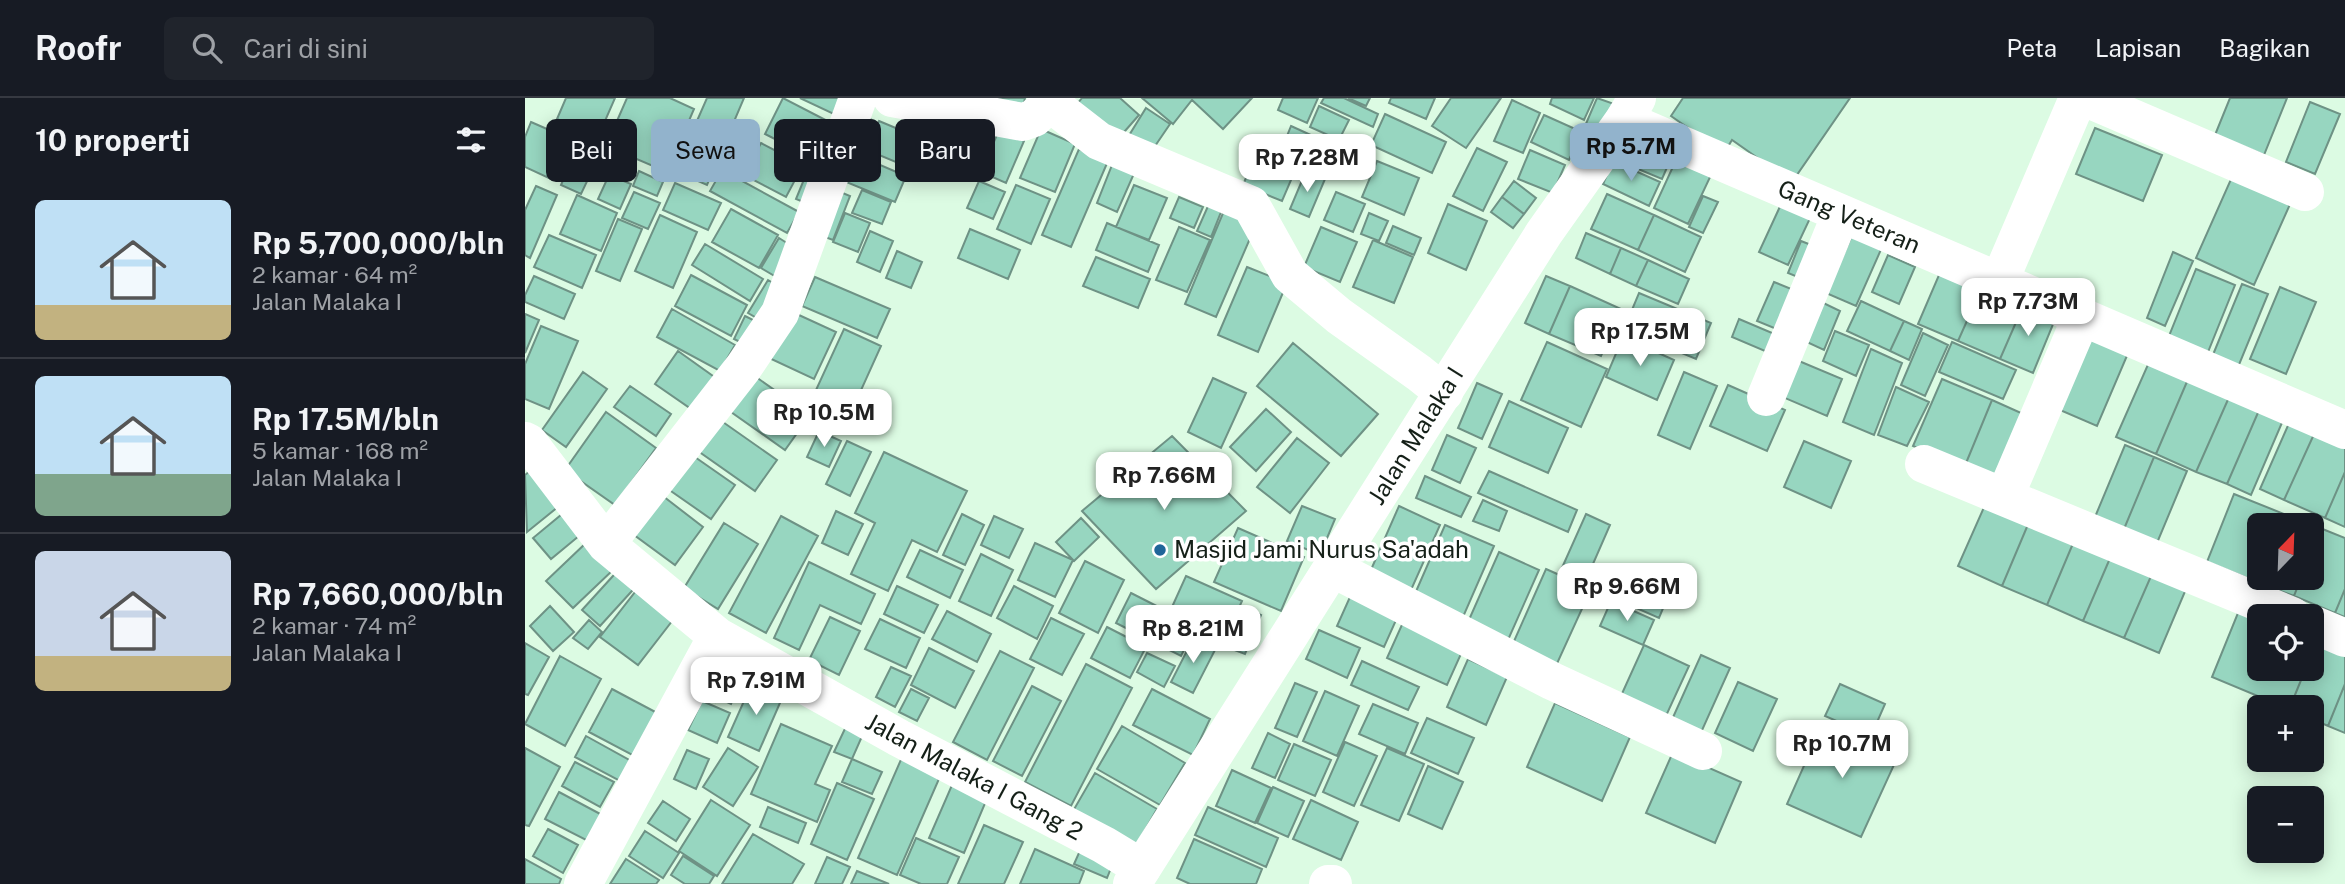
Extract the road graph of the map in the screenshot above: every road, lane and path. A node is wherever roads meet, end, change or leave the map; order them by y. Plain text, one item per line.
1 (857, 98) edge
2 (892, 98) edge
3 (2078, 98) edge
4 (2086, 98) edge
5 (1046, 106) edge
6 (1630, 109) edge
7 (2305, 191) dead end
8 (1829, 209) junction
9 (2000, 280) junction
10 (2082, 316) junction
11 (1444, 393) junction
12 (1766, 397) dead end
13 (2345, 430) edge
14 (525, 441) edge
15 (1924, 464) dead end
16 (2005, 496) junction
17 (606, 544) junction
18 (1332, 568) junction
19 (2264, 604) edge
20 (2324, 629) edge
21 (717, 636) junction
22 (2345, 638) edge
23 (1703, 751) dead end
24 (1137, 876) edge
25 (583, 884) edge

1 - 17 street
2 - 5 street
3 - 9 street
4 - 7 street
5 - 11 street
6 - 8 street, Gang Veteran
6 - 11 street, Jalan Malaka I
8 - 9 street, Gang Veteran
8 - 12 street
9 - 10 street, Gang Veteran
10 - 13 street, Gang Veteran
10 - 16 street
11 - 18 street, Jalan Malaka I
14 - 17 street, Jalan Malaka I Gang 2
15 - 16 street
16 - 19 street
17 - 21 street, Jalan Malaka I Gang 2
18 - 23 street
18 - 24 street, Jalan Malaka I
20 - 22 street
21 - 24 street, Jalan Malaka I Gang 2
21 - 25 street

